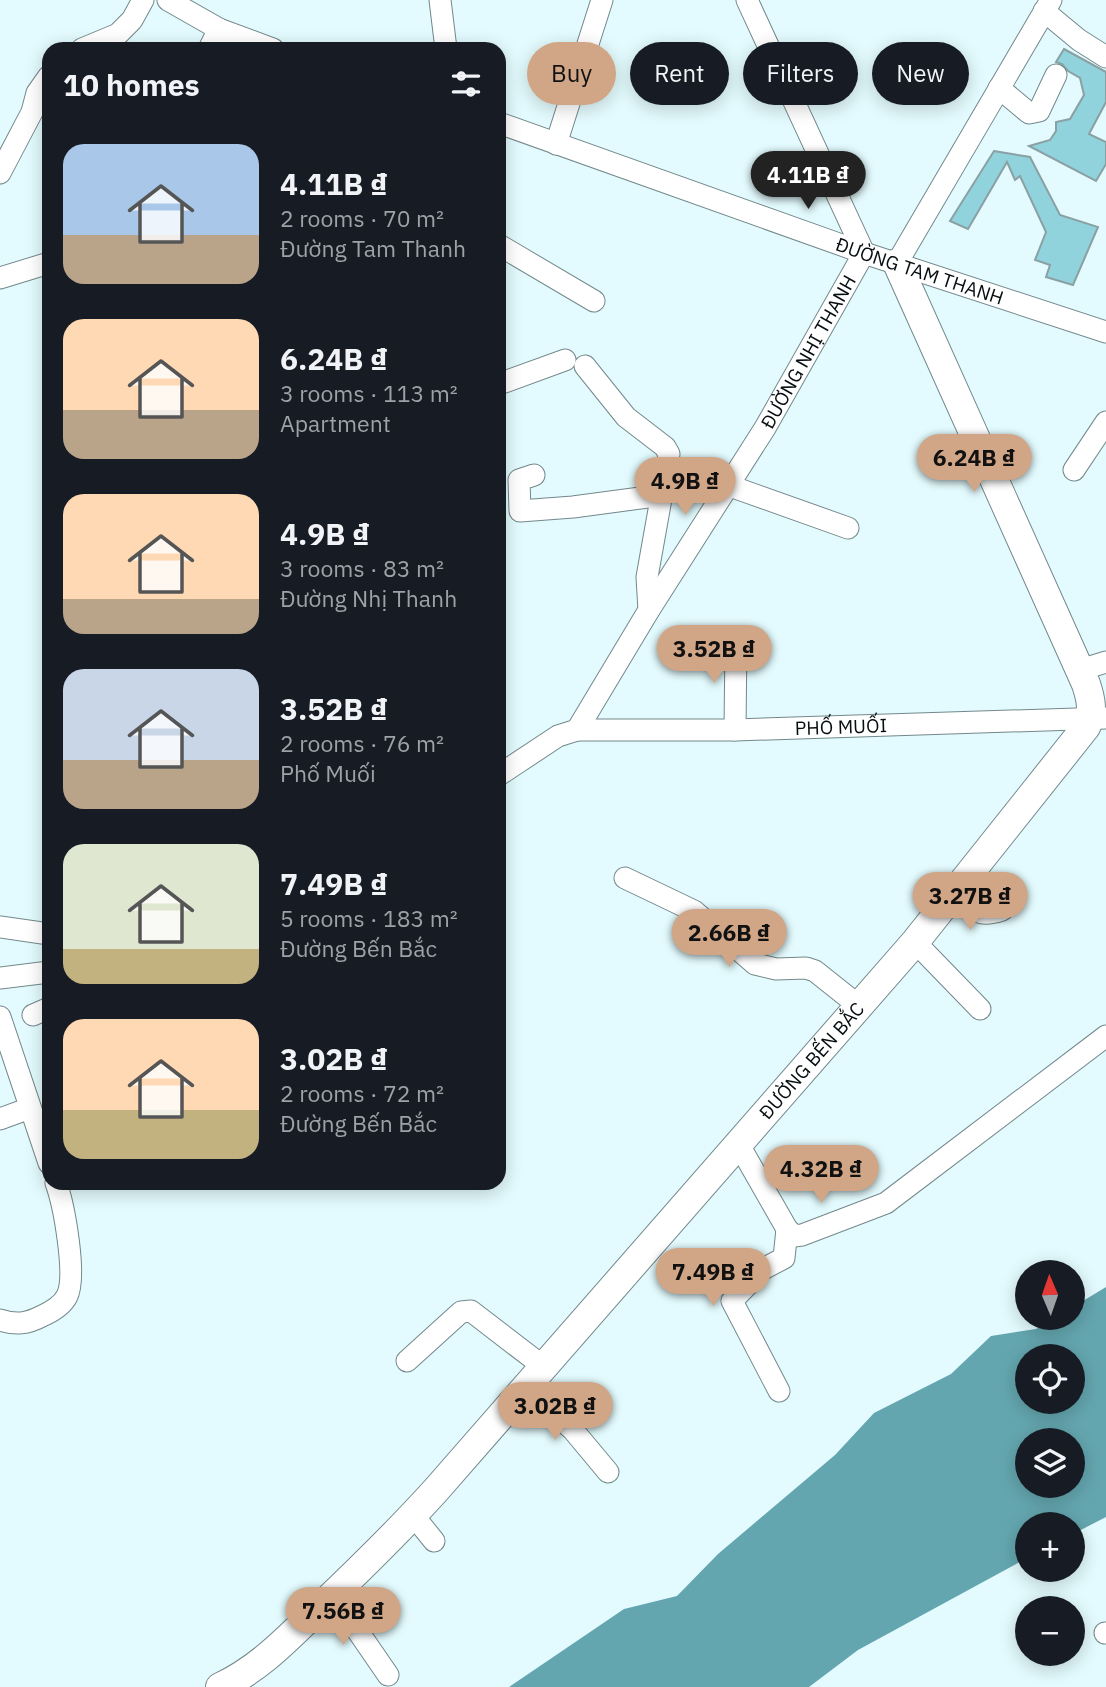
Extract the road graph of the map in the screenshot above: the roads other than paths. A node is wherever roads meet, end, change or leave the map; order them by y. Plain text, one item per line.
1 (143, 0) edge
2 (168, 0) edge
3 (440, 0) edge
4 (602, 0) edge
5 (747, 0) edge
6 (1047, 5) edge
7 (219, 29) junction
8 (99, 42) edge
9 (212, 42) edge
10 (254, 42) edge
11 (445, 42) edge
12 (1106, 57) edge
13 (1056, 75) dead end
14 (42, 86) edge
15 (999, 88) junction
16 (506, 126) edge
17 (556, 144) junction
18 (0, 173) edge
19 (506, 248) edge
20 (864, 253) junction
21 (897, 263) junction
22 (42, 265) edge
23 (0, 278) edge
24 (594, 301) dead end
25 (1106, 332) edge
26 (506, 382) edge
27 (1106, 422) edge
28 (1074, 470) dead end
29 (534, 475) dead end
30 (730, 486) junction
31 (663, 495) junction
32 (848, 528) dead end
33 (649, 610) junction
34 (736, 641) dead end
35 (1093, 666) edge
36 (1099, 717) edge
37 (578, 730) junction
38 (735, 730) junction
39 (506, 770) edge
40 (625, 878) dead end
41 (957, 890) junction
42 (1002, 910) dead end
43 (0, 928) edge
44 (42, 933) edge
45 (915, 942) junction
46 (42, 973) edge
47 (0, 978) edge
48 (859, 1006) junction
49 (980, 1009) dead end
50 (0, 1017) edge
51 (1106, 1036) edge
52 (30, 1108) junction
53 (0, 1119) edge
54 (42, 1130) edge
55 (738, 1144) junction
56 (57, 1190) edge
57 (787, 1229) junction
58 (0, 1320) edge
59 (407, 1361) dead end
60 (535, 1377) junction
61 (779, 1391) dead end
62 (608, 1472) dead end
63 (413, 1515) junction
64 (434, 1541) dead end
65 (333, 1595) junction
66 (388, 1675) dead end
67 (220, 1687) edge

1 - 8 street
2 - 7 street
3 - 11 street
4 - 17 street
5 - 20 street
6 - 12 street
6 - 15 street
7 - 9 street
7 - 10 street
13 - 15 street
14 - 18 street
15 - 21 street
16 - 17 street, ĐƯỜNG TAM THANH
17 - 20 street, ĐƯỜNG TAM THANH
19 - 24 street
20 - 21 street, ĐƯỜNG TAM THANH
20 - 30 street, ĐƯỜNG NHỊ THANH
21 - 25 street, ĐƯỜNG TAM THANH
21 - 35 main road
22 - 23 street
26 - 31 street
27 - 28 street
29 - 31 street
30 - 32 street
30 - 33 street, ĐƯỜNG NHỊ THANH
31 - 33 street
33 - 37 street, ĐƯỜNG NHỊ THANH
34 - 38 street
35 - 36 main road
36 - 38 street, PHỐ MUỐI
36 - 41 main road, ĐƯỜNG BẾN BẮC
37 - 38 street, PHỐ MUỐI
37 - 39 street
40 - 48 street
41 - 42 street
41 - 45 main road, ĐƯỜNG BẾN BẮC
43 - 44 street
45 - 48 main road, ĐƯỜNG BẾN BẮC
45 - 49 street
46 - 47 street
48 - 55 main road, ĐƯỜNG BẾN BẮC
50 - 52 street
51 - 57 street
52 - 53 street
52 - 54 street
55 - 57 street
55 - 60 main road, ĐƯỜNG BẾN BẮC
56 - 58 street
57 - 61 street
59 - 60 street
60 - 62 street
60 - 63 main road, ĐƯỜNG BẾN BẮC
63 - 64 street
63 - 65 main road, ĐƯỜNG BẾN BẮC
65 - 66 street
65 - 67 main road, ĐƯỜNG BẾN BẮC

